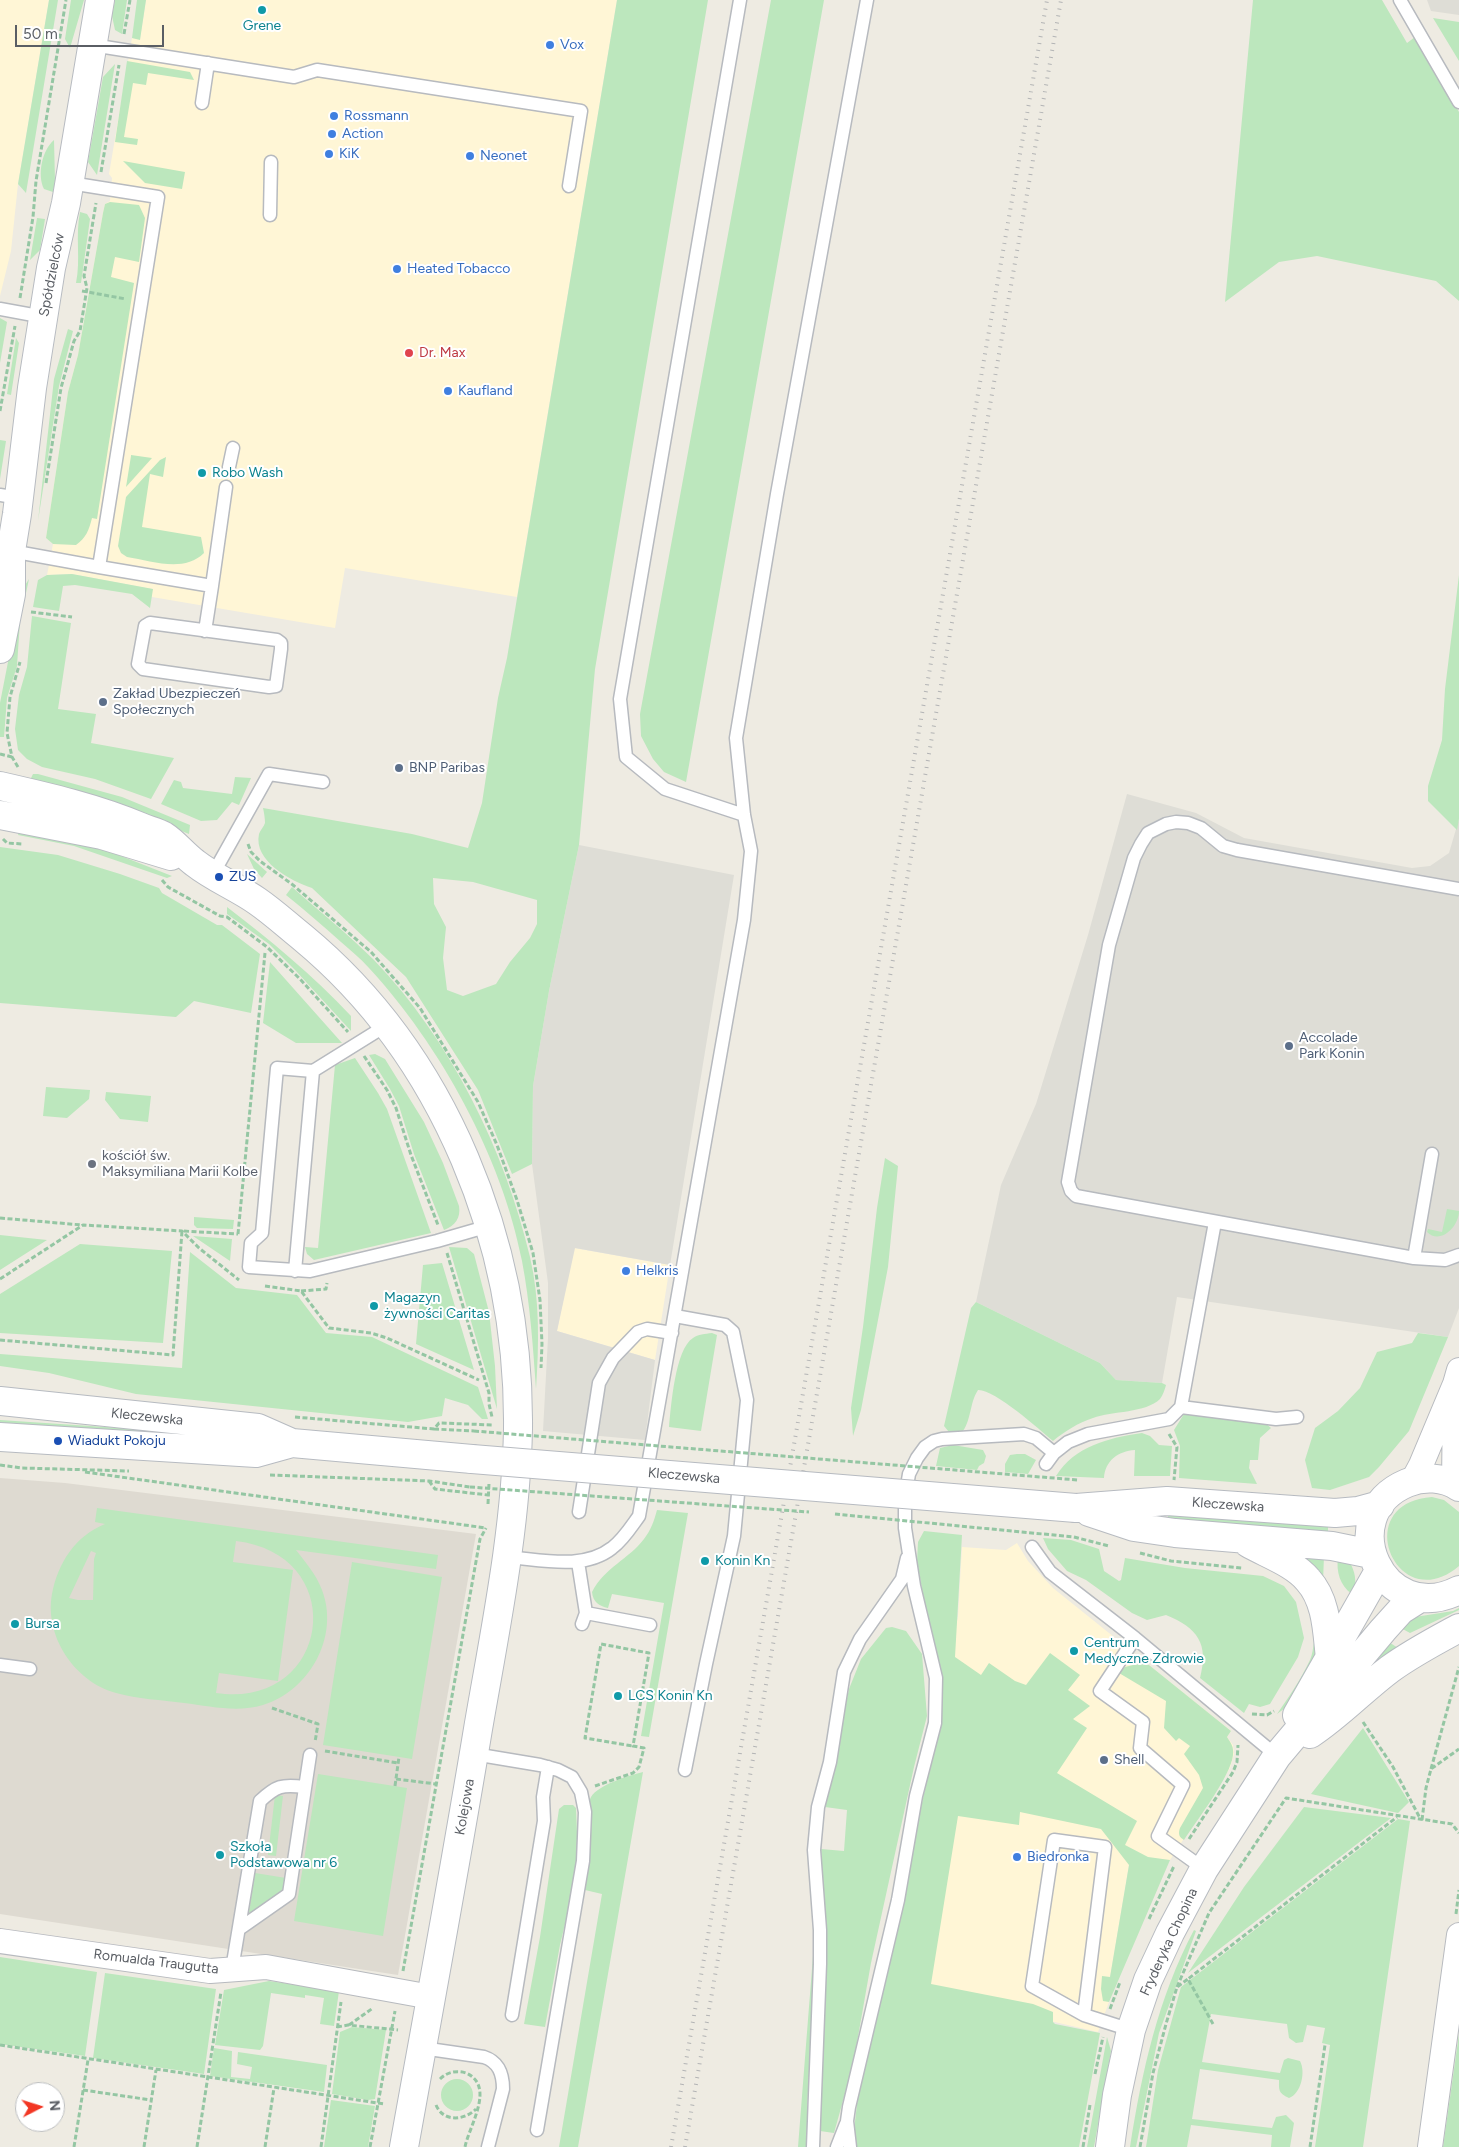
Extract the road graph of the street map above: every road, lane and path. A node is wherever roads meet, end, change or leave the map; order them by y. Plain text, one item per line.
1 (66, 0) edge
2 (100, 0) edge
3 (130, 0) edge
4 (740, 0) edge
5 (867, 0) edge
6 (1400, 0) edge
7 (92, 45) junction
8 (122, 50) junction
9 (208, 63) junction
10 (1459, 102) edge
11 (202, 103) dead end
12 (271, 162) dead end
13 (70, 183) junction
14 (569, 186) dead end
15 (99, 188) junction
16 (270, 215) dead end
17 (82, 291) dead end
18 (86, 292) junction
19 (141, 301) junction
20 (0, 309) edge
21 (17, 313) junction
22 (44, 317) junction
23 (0, 411) edge
24 (233, 448) dead end
25 (229, 467) dead end
26 (226, 487) dead end
27 (45, 491) dead end
28 (10, 497) edge
29 (5, 564) edge
30 (99, 567) junction
31 (212, 586) junction
32 (30, 612) dead end
33 (72, 617) dead end
34 (205, 631) junction
35 (10, 653) edge
36 (0, 754) edge
37 (12, 757) junction
38 (323, 782) dead end
39 (7, 787) edge
40 (744, 815) junction
41 (4, 816) edge
42 (17, 845) dead end
43 (205, 870) junction
44 (1459, 889) edge
45 (265, 953) dead end
46 (387, 1025) junction
47 (313, 1071) junction
48 (1432, 1154) dead end
49 (0, 1218) edge
50 (1215, 1222) junction
51 (83, 1225) junction
52 (489, 1226) junction
53 (182, 1231) junction
54 (238, 1234) junction
55 (238, 1243) dead end
56 (1459, 1255) edge
57 (1414, 1258) junction
58 (235, 1269) dead end
59 (295, 1271) junction
60 (234, 1278) junction
61 (0, 1279) edge
62 (242, 1281) dead end
63 (257, 1285) dead end
64 (675, 1316) junction
65 (672, 1333) junction
66 (0, 1340) edge
67 (1457, 1377) edge
68 (479, 1380) dead end
69 (0, 1401) edge
70 (1181, 1407) junction
71 (1297, 1416) dead end
72 (439, 1423) dead end
73 (494, 1425) dead end
74 (434, 1429) dead end
75 (0, 1437) edge
76 (292, 1443) junction
77 (1176, 1446) dead end
78 (1054, 1453) junction
79 (1046, 1464) dead end
80 (69, 1469) dead end
81 (1078, 1480) dead end
82 (1413, 1480) junction
83 (429, 1481) dead end
84 (1174, 1483) dead end
85 (1456, 1485) edge
86 (470, 1487) dead end
87 (488, 1494) dead end
88 (1380, 1505) junction
89 (1076, 1508) junction
90 (579, 1512) dead end
91 (818, 1513) dead end
92 (828, 1514) dead end
93 (907, 1538) junction
94 (1239, 1539) junction
95 (1111, 1546) dead end
96 (1032, 1547) dead end
97 (1130, 1551) dead end
98 (506, 1557) junction
99 (578, 1562) junction
100 (1375, 1563) junction
101 (1248, 1568) dead end
102 (1459, 1590) edge
103 (1420, 1598) junction
104 (650, 1625) dead end
105 (1459, 1628) edge
106 (1135, 1638) junction
107 (1330, 1658) junction
108 (0, 1665) edge
109 (1459, 1667) edge
110 (30, 1669) dead end
111 (272, 1708) dead end
112 (1362, 1722) dead end
113 (633, 1746) junction
114 (1459, 1749) edge
115 (315, 1752) junction
116 (474, 1754) junction
117 (1277, 1756) junction
118 (399, 1757) dead end
119 (398, 1763) junction
120 (548, 1767) junction
121 (1431, 1769) junction
122 (686, 1770) dead end
123 (396, 1779) junction
124 (436, 1784) junction
125 (395, 1786) dead end
126 (304, 1787) junction
127 (581, 1792) junction
128 (1397, 1816) junction
129 (1422, 1820) junction
130 (1459, 1833) edge
131 (1204, 1869) junction
132 (239, 1929) junction
133 (1459, 1935) edge
134 (0, 1941) edge
135 (227, 1979) junction
136 (1188, 1979) junction
137 (1178, 1987) junction
138 (399, 1992) junction
139 (431, 1997) junction
140 (342, 1998) dead end
141 (376, 2006) dead end
142 (512, 2015) dead end
143 (1084, 2015) junction
144 (1212, 2024) dead end
145 (348, 2025) junction
146 (337, 2027) junction
147 (392, 2029) junction
148 (398, 2030) dead end
149 (1131, 2030) junction
150 (0, 2045) edge
151 (1325, 2045) dead end
152 (422, 2048) junction
153 (88, 2060) junction
154 (156, 2070) junction
155 (208, 2078) junction
156 (437, 2082) dead end
157 (274, 2088) junction
158 (83, 2090) junction
159 (327, 2096) junction
160 (151, 2100) junction
161 (434, 2100) dead end
162 (480, 2100) junction
163 (378, 2104) junction
164 (384, 2104) dead end
165 (847, 2121) junction
166 (537, 2130) dead end
167 (490, 2145) edge
168 (74, 2147) edge
169 (144, 2147) edge
170 (197, 2147) edge
171 (265, 2147) edge
172 (320, 2147) edge
173 (370, 2147) edge
174 (404, 2147) edge
175 (465, 2147) edge
176 (813, 2147) edge
177 (837, 2147) edge
178 (850, 2147) edge
179 (1110, 2147) edge
180 (1140, 2147) edge
181 (1310, 2147) edge
182 (1430, 2147) edge

1 - 21 path
2 - 7 street, Spółdzielców
3 - 8 path
4 - 40 lane
5 - 40 lane
6 - 10 lane
7 - 8 lane
7 - 13 street, Spółdzielców
8 - 9 lane
8 - 15 path
9 - 11 lane
9 - 14 lane
12 - 16 lane
13 - 15 lane
13 - 22 street, Spółdzielców
15 - 18 path
15 - 19 lane
17 - 18 path
18 - 19 path
18 - 27 path
19 - 30 lane
20 - 21 lane
21 - 22 lane
21 - 23 path
22 - 28 street, Spółdzielców
24 - 25 lane
26 - 31 lane
28 - 29 street, Spółdzielców
29 - 30 lane
29 - 35 street, Spółdzielców
30 - 31 lane
31 - 34 lane
32 - 33 path
34 - 34 lane
35 - 37 path
36 - 37 path
37 - 39 path
38 - 43 lane
39 - 43 street
40 - 64 lane
41 - 42 path
41 - 43 street
43 - 46 street, Kolejowa
44 - 50 lane
45 - 54 path
46 - 47 lane
46 - 52 street, Kolejowa
47 - 59 lane
47 - 59 lane
48 - 57 lane
49 - 51 path
50 - 57 lane
50 - 70 lane
51 - 53 path
51 - 61 path
52 - 59 lane
52 - 98 street, Kolejowa
53 - 54 path
53 - 60 path
53 - 66 path
54 - 55 path
56 - 57 lane
58 - 60 path
60 - 62 path
63 - 68 path
64 - 65 lane
64 - 122 lane
65 - 90 lane
65 - 99 lane
67 - 82 street
67 - 85 street
69 - 76 street, Kleczewska
70 - 71 lane
70 - 78 lane
72 - 73 path
74 - 81 path, bridge
75 - 76 street, Kleczewska
76 - 89 street, Kleczewska, bridge
77 - 84 path
78 - 79 lane
78 - 93 lane
80 - 124 path
82 - 85 street
82 - 88 street
83 - 87 path
86 - 91 path, bridge
88 - 89 street, Kleczewska
88 - 100 street
89 - 94 street, Kleczewska
92 - 95 path, bridge
93 - 165 lane
93 - 176 lane
94 - 100 street, Kleczewska
94 - 107 street
96 - 106 lane
97 - 101 path
98 - 99 lane
98 - 116 street, Kolejowa
99 - 104 lane
100 - 103 street
100 - 107 street, Fryderyka Chopina
102 - 103 street
103 - 117 street, Fryderyka Chopina
105 - 117 street
106 - 117 lane
106 - 131 lane
107 - 117 street, Fryderyka Chopina
108 - 110 lane
109 - 121 path
111 - 115 path
112 - 129 path
113 - 113 path
113 - 127 path
114 - 121 path
115 - 119 path
115 - 126 lane
116 - 120 lane
116 - 139 street, Kolejowa
117 - 131 street, Fryderyka Chopina
118 - 119 path
119 - 123 path
120 - 127 lane
120 - 142 lane
121 - 129 path
123 - 124 path
123 - 125 path
124 - 138 path
126 - 132 lane
126 - 132 lane
127 - 166 lane
128 - 129 path
128 - 136 path
128 - 137 path
129 - 130 path
131 - 149 street, Fryderyka Chopina
132 - 135 lane
133 - 182 street
134 - 135 street, Romualda Traugutta
135 - 138 street, Romualda Traugutta
135 - 155 path
136 - 137 path
136 - 144 path
137 - 180 path
138 - 139 street, Romualda Traugutta
138 - 147 path
139 - 152 street, Kolejowa
140 - 146 path
141 - 145 path
143 - 143 lane
143 - 149 lane
145 - 146 path
145 - 147 path
146 - 159 path
147 - 148 path
147 - 163 path
149 - 179 street, Fryderyka Chopina
150 - 153 path
151 - 181 path
152 - 167 lane
152 - 174 street, Kolejowa
153 - 154 path
153 - 158 path
154 - 155 path
154 - 160 path
155 - 157 path
155 - 170 path
156 - 162 path
157 - 159 path
157 - 171 path
158 - 160 path
158 - 168 path
159 - 163 path
159 - 172 path
160 - 169 path
161 - 162 path
162 - 175 path
163 - 164 path
163 - 173 path
165 - 177 lane
165 - 178 lane

